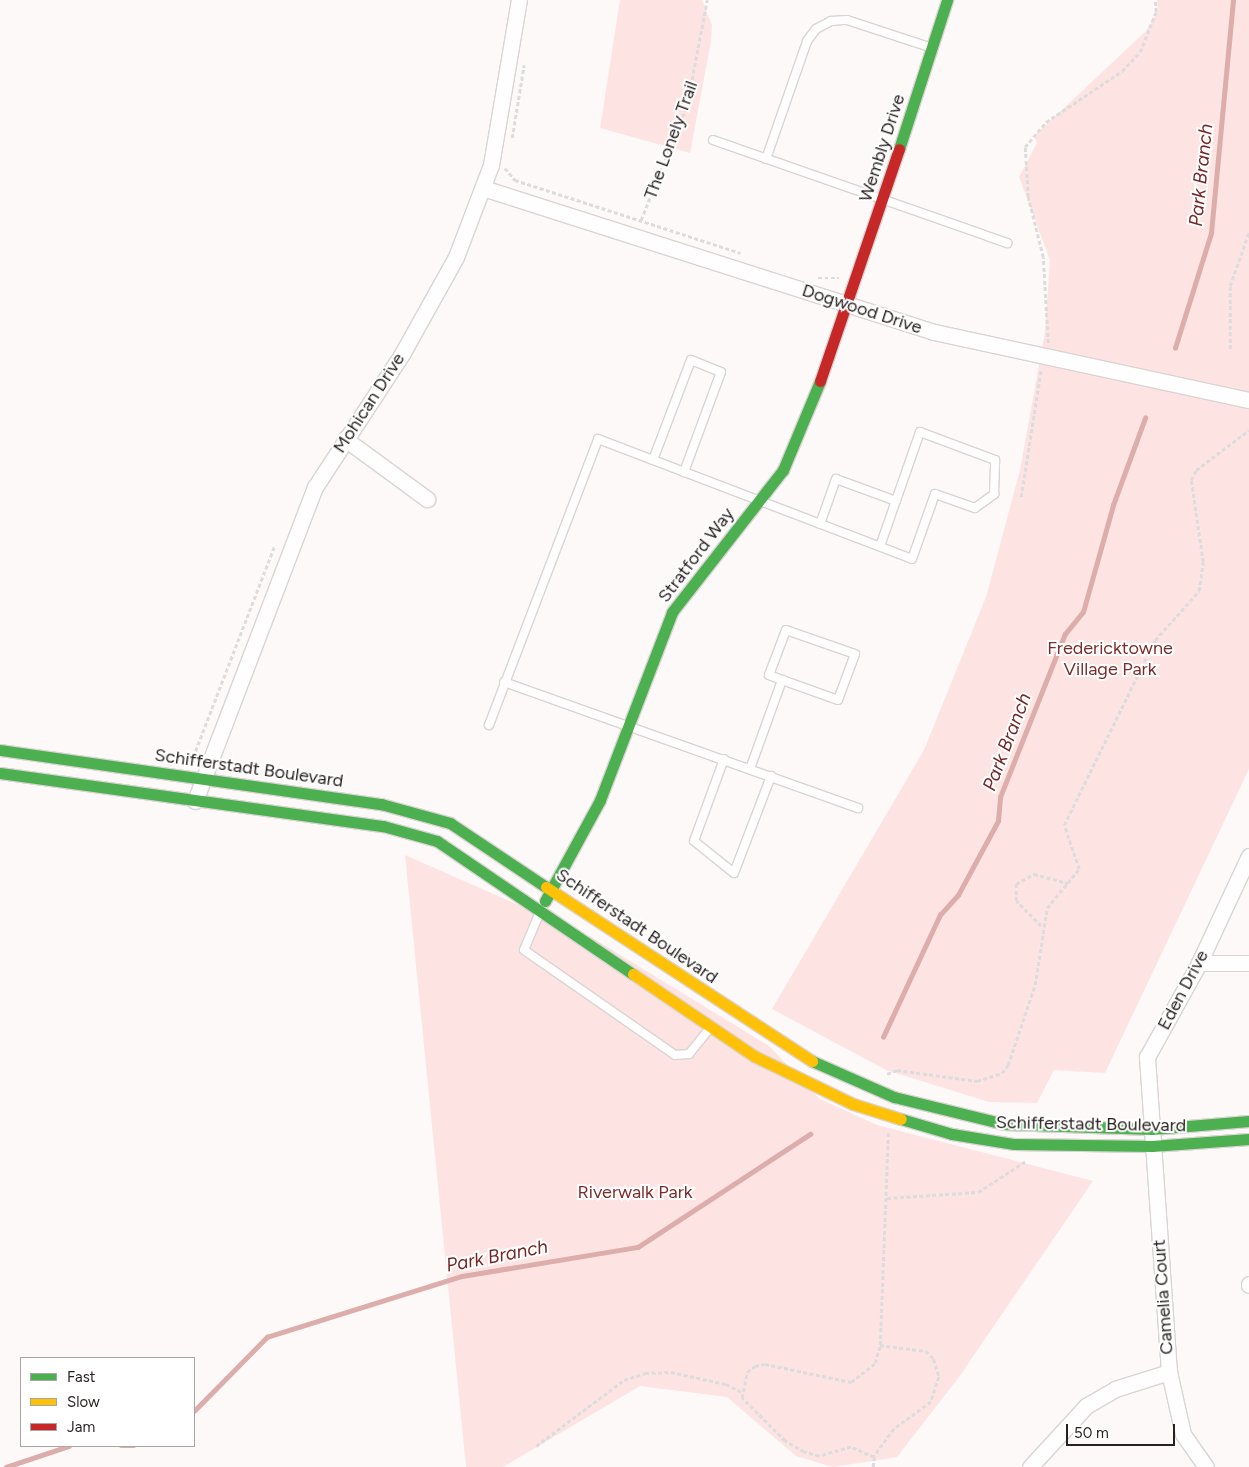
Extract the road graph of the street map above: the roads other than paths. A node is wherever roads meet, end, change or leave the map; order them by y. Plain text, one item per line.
1 (519, 0) edge
2 (947, 0) edge
3 (932, 48) junction
4 (713, 140) dead end
5 (766, 160) junction
6 (483, 188) junction
7 (883, 201) junction
8 (1007, 243) dead end
9 (849, 306) junction
10 (1249, 400) edge
11 (345, 439) junction
12 (653, 460) junction
13 (684, 472) junction
14 (428, 499) dead end
15 (759, 501) junction
16 (896, 502) junction
17 (820, 524) junction
18 (880, 546) junction
19 (782, 680) junction
20 (504, 682) junction
21 (489, 725) dead end
22 (631, 725) junction
23 (0, 750) edge
24 (724, 759) junction
25 (750, 768) junction
26 (0, 773) edge
27 (771, 776) junction
28 (202, 778) junction
29 (195, 801) junction
30 (858, 808) dead end
31 (1249, 856) edge
32 (551, 889) junction
33 (540, 912) junction
34 (1199, 963) junction
35 (1249, 963) edge
36 (711, 1026) junction
37 (1249, 1121) edge
38 (1152, 1129) junction
39 (1249, 1139) edge
40 (1152, 1146) junction
41 (1169, 1372) junction
42 (1202, 1464) edge
43 (1030, 1467) edge

1 - 6 street, Mohican Drive
2 - 3 main road, Wembly Drive
3 - 5 lane
3 - 7 main road, Wembly Drive
4 - 5 lane
5 - 7 lane
6 - 9 street, Dogwood Drive
6 - 11 street, Mohican Drive
7 - 8 lane
7 - 9 main road, Wembly Drive
9 - 10 street, Dogwood Drive
9 - 15 main road, Stratford Way
11 - 14 street
11 - 28 street, Mohican Drive
12 - 13 lane
12 - 13 lane
12 - 20 lane
13 - 15 lane
15 - 17 lane
15 - 22 main road, Stratford Way
16 - 17 lane
16 - 18 lane
16 - 18 lane
17 - 18 lane
19 - 19 lane
19 - 25 lane
20 - 21 lane
20 - 22 lane
22 - 24 lane
22 - 32 main road, Stratford Way
23 - 28 main road, Schifferstadt Boulevard
24 - 25 lane
24 - 27 lane
25 - 27 lane
26 - 29 main road, Schifferstadt Boulevard
27 - 30 lane
28 - 29 street, Mohican Drive
28 - 32 main road, Schifferstadt Boulevard
29 - 33 main road, Schifferstadt Boulevard
31 - 34 street, Eden Drive
32 - 33 main road, Stratford Way
32 - 38 main road, Schifferstadt Boulevard
33 - 36 main road, Schifferstadt Boulevard
33 - 36 lane
34 - 35 street
34 - 38 street, Eden Drive
36 - 40 main road, Schifferstadt Boulevard
37 - 38 main road, Schifferstadt Boulevard
38 - 40 street, Camelia Court
39 - 40 main road, Schifferstadt Boulevard
40 - 41 street, Camelia Court
41 - 42 street, Camelia Court
41 - 43 street

